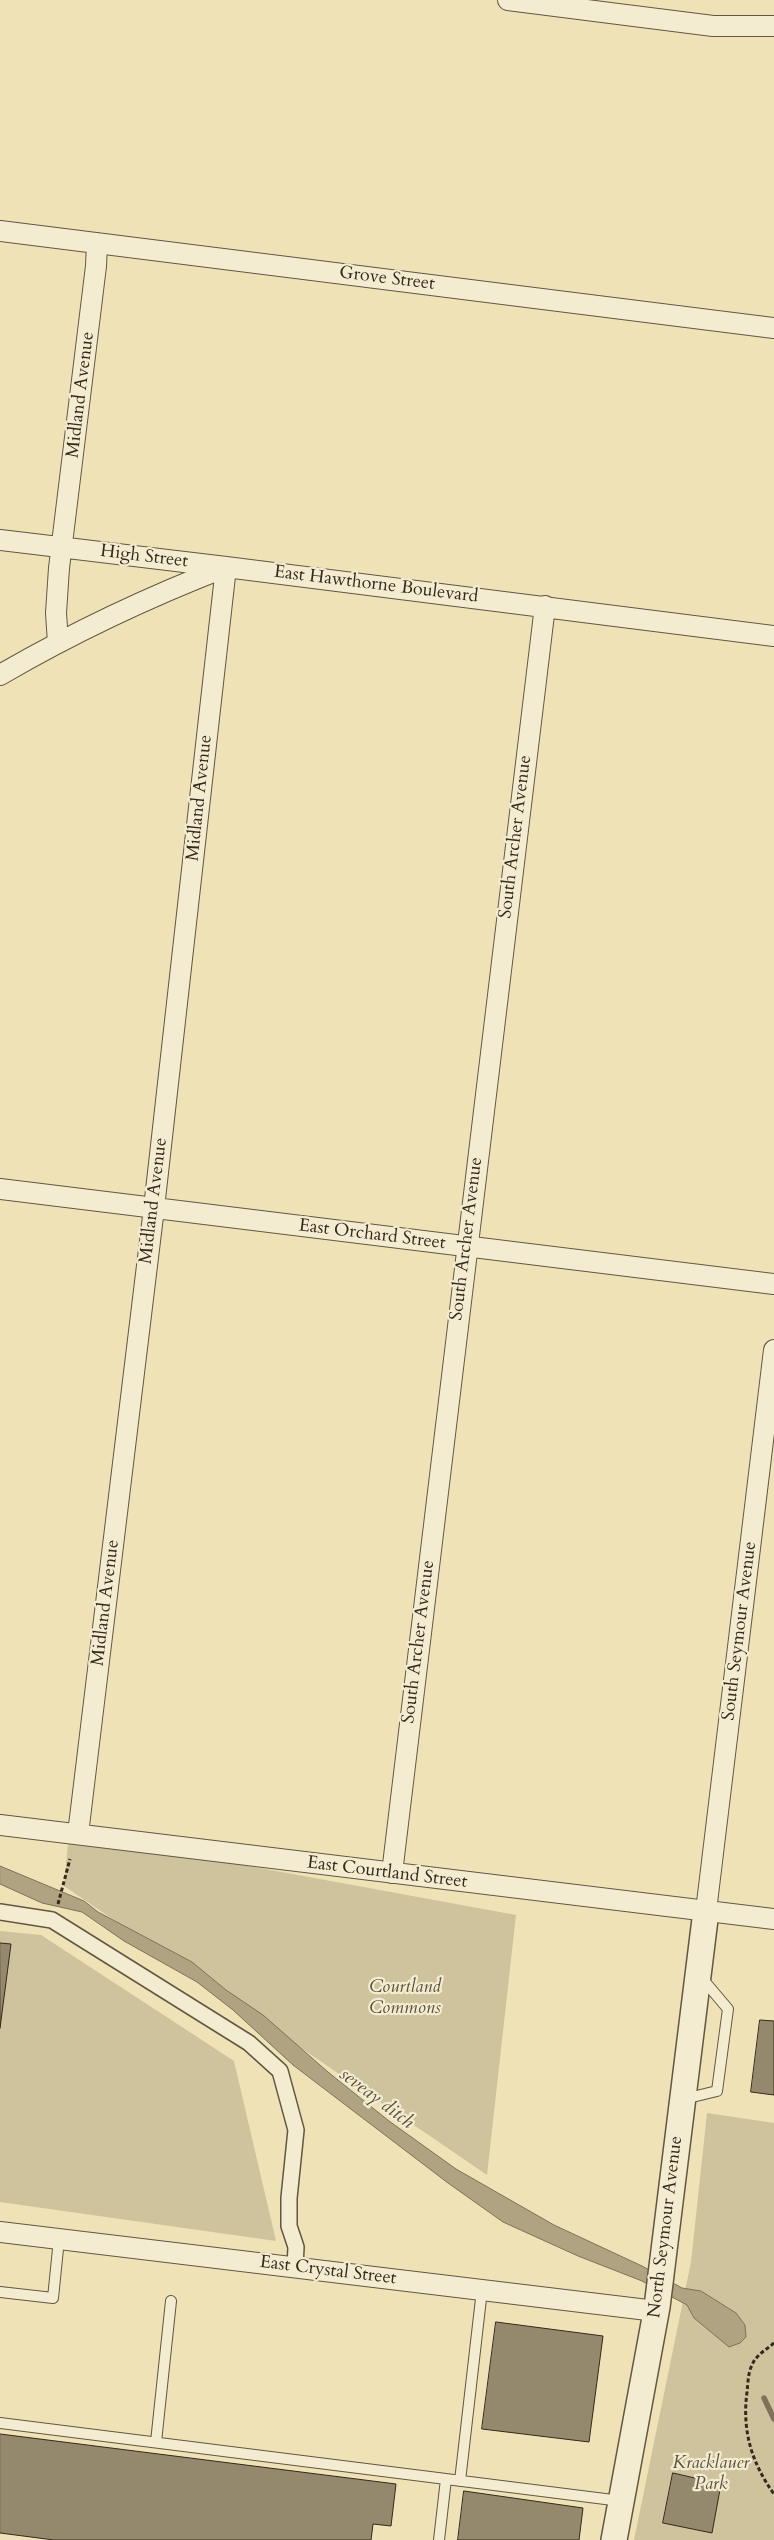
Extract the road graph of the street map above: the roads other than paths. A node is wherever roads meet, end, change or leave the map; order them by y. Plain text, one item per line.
1 (508, 0) edge
2 (774, 26) edge
3 (0, 231) edge
4 (97, 242) junction
5 (774, 328) edge
6 (0, 540) edge
7 (63, 547) junction
8 (226, 566) junction
9 (545, 606) junction
10 (774, 636) edge
11 (58, 643) junction
12 (0, 675) edge
13 (0, 1189) edge
14 (154, 1208) junction
15 (466, 1246) junction
16 (774, 1284) edge
17 (774, 1350) edge
18 (0, 1825) edge
19 (78, 1834) junction
20 (392, 1874) junction
21 (706, 1911) junction
22 (0, 1912) edge
23 (774, 1919) edge
24 (698, 1974) junction
25 (683, 2099) junction
26 (0, 2232) edge
27 (60, 2239) junction
28 (294, 2267) junction
29 (482, 2290) junction
30 (0, 2292) edge
31 (171, 2302) dead end
32 (657, 2309) junction
33 (0, 2423) edge
34 (156, 2442) junction
35 (446, 2479) junction
36 (460, 2481) junction
37 (621, 2501) junction
38 (617, 2539) edge
39 (439, 2540) edge

1 - 2 street
3 - 4 street, Grove Street
4 - 5 street, Grove Street
4 - 7 street, Midland Avenue
6 - 7 street, High Street
7 - 8 street, High Street
7 - 11 street, Midland Avenue
8 - 9 street, East Hawthorne Boulevard
8 - 11 street, East Hawthorne Boulevard
8 - 14 street, Midland Avenue
9 - 10 street, East Hawthorne Boulevard
9 - 15 street, South Archer Avenue
11 - 12 street, East Hawthorne Boulevard
13 - 14 street, East Orchard Street
14 - 15 street, East Orchard Street
14 - 19 street, Midland Avenue
15 - 16 street, East Orchard Street
15 - 20 street, South Archer Avenue
17 - 21 street, South Seymour Avenue
18 - 19 street, East Courtland Street
19 - 20 street, East Courtland Street
20 - 21 street, East Courtland Street
21 - 23 street, East Courtland Street
21 - 24 street, North Seymour Avenue
22 - 28 street
24 - 25 street, North Seymour Avenue
24 - 25 lane
25 - 32 street, North Seymour Avenue
26 - 27 street, East Crystal Street
27 - 28 street, East Crystal Street
27 - 30 lane
28 - 29 street, East Crystal Street
29 - 32 street, East Crystal Street
29 - 36 lane
31 - 34 lane
32 - 37 street, North Seymour Avenue
33 - 34 lane
34 - 35 lane
35 - 36 lane
35 - 39 lane
36 - 37 lane
37 - 38 street, North Seymour Avenue

